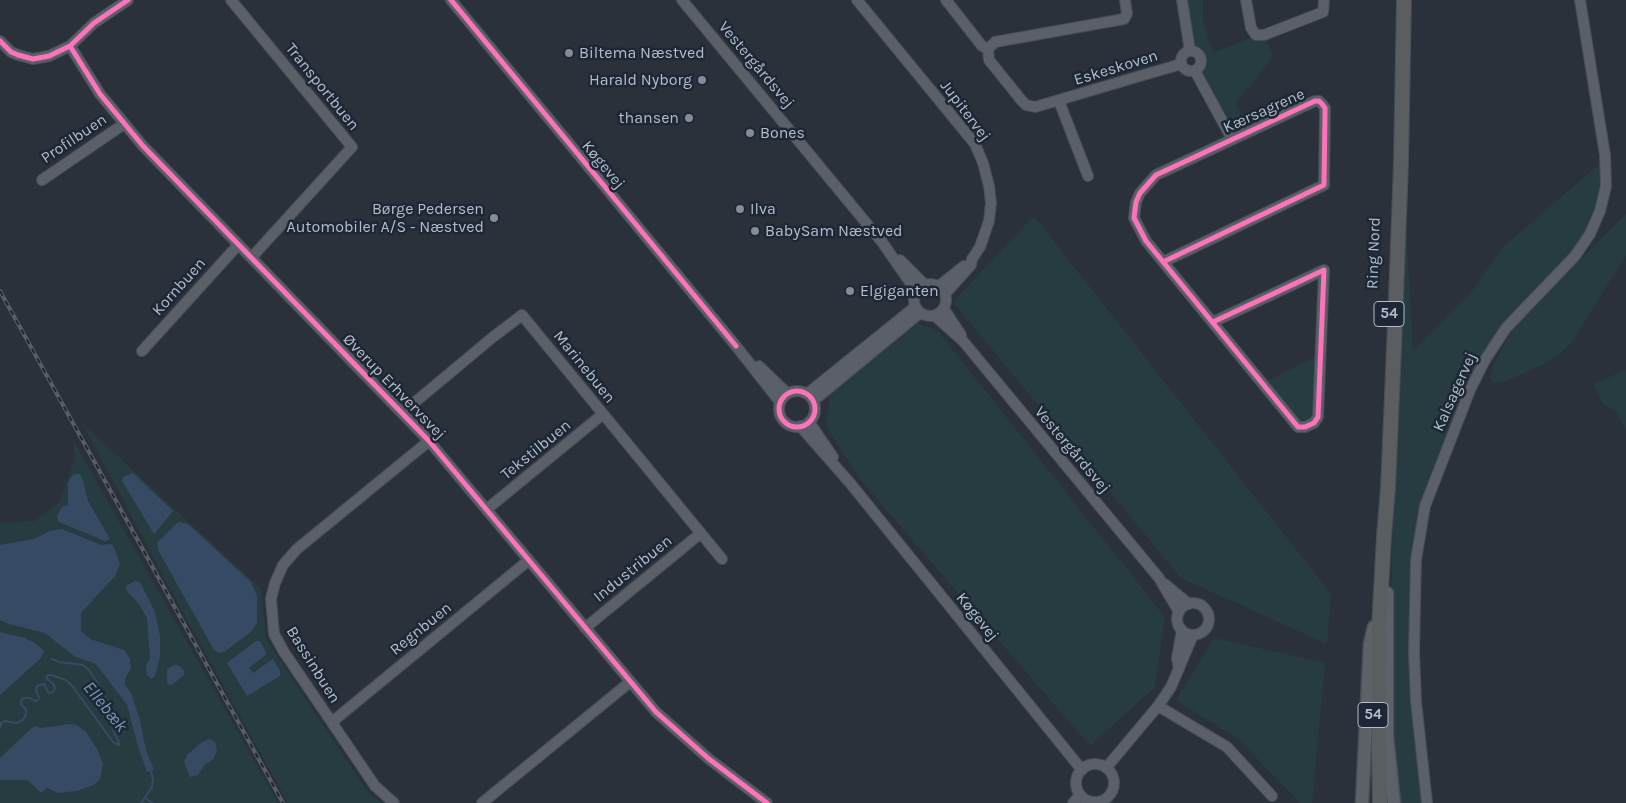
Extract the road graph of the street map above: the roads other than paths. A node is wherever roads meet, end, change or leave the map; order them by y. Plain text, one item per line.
1 (128, 0) edge
2 (231, 0) edge
3 (451, 0) edge
4 (682, 0) edge
5 (857, 0) edge
6 (946, 0) edge
7 (1125, 0) edge
8 (1182, 0) edge
9 (1246, 0) edge
10 (1324, 0) edge
11 (1396, 0) edge
12 (1404, 0) edge
13 (1580, 0) edge
14 (0, 41) edge
15 (70, 46) junction
16 (988, 49) junction
17 (1190, 51) junction
18 (1181, 64) junction
19 (1196, 71) junction
20 (1059, 101) junction
21 (124, 124) junction
22 (1232, 139) junction
23 (1088, 176) dead end
24 (42, 180) dead end
25 (882, 242) junction
26 (238, 244) junction
27 (252, 257) junction
28 (1163, 262) junction
29 (924, 284) junction
30 (942, 290) junction
31 (916, 291) junction
32 (944, 309) junction
33 (917, 310) junction
34 (935, 316) junction
35 (1213, 322) junction
36 (963, 341) junction
37 (736, 346) junction
38 (142, 350) dead end
39 (787, 393) junction
40 (810, 398) junction
41 (780, 402) junction
42 (402, 413) junction
43 (603, 414) junction
44 (804, 424) junction
45 (429, 441) junction
46 (1388, 488) junction
47 (488, 509) junction
48 (701, 533) junction
49 (722, 559) dead end
50 (528, 560) junction
51 (1159, 578) junction
52 (1190, 604) junction
53 (1179, 612) junction
54 (1374, 627) junction
55 (585, 628) junction
56 (1182, 630) junction
57 (1193, 635) junction
58 (1179, 669) junction
59 (630, 682) junction
60 (1158, 706) junction
61 (332, 722) junction
62 (1106, 768) junction
63 (1082, 770) junction
64 (1272, 796) dead end
65 (753, 799) edge
66 (1077, 799) edge
67 (1108, 801) edge
68 (394, 803) edge
69 (482, 803) edge
70 (767, 803) edge
71 (1362, 803) edge
72 (1375, 803) edge
73 (1380, 803) edge
74 (1394, 803) edge
75 (1427, 803) edge

1 - 15 street
2 - 27 street, Transportbuen
3 - 37 street, Køgevej
4 - 25 street, Vestergårdsvej
5 - 30 street, Jupitervej
6 - 16 street, Eskeskoven
7 - 16 street
8 - 17 street
9 - 10 street
11 - 54 highway, Ring Nord / 54
12 - 46 highway, 54
13 - 75 street, Kalsagervej
14 - 15 street
15 - 21 street, Øverup Erhvervsvej
16 - 20 street, Eskeskoven
17 - 18 street
17 - 19 street
18 - 19 street
18 - 20 street, Eskeskoven
19 - 22 street, Kærsagrene
20 - 23 street, Eskeskoven
21 - 24 street, Profilbuen
21 - 26 street, Øverup Erhvervsvej
22 - 28 street, Kærsagrene
22 - 28 street, Kærsagrene
25 - 29 street, Vestergårdsvej
25 - 31 street, Vestergårdsvej
26 - 27 street, Øverup Erhvervsvej
26 - 38 street, Kornbuen
27 - 42 street, Øverup Erhvervsvej
28 - 35 street, Kærsagrene
29 - 30 street
29 - 31 street
30 - 32 street
31 - 33 street
32 - 34 street
32 - 36 street, Vestergårdsvej
33 - 34 street
33 - 40 street
34 - 36 street, Vestergårdsvej
35 - 35 street, Kærsagrene
36 - 51 street, Vestergårdsvej
37 - 39 street, Køgevej
37 - 41 street, Køgevej
39 - 40 street
39 - 41 street
40 - 44 street
41 - 44 street
42 - 43 street, Marinebuen
42 - 45 street, Øverup Erhvervsvej
43 - 47 street, Tekstilbuen
43 - 48 street, Marinebuen
44 - 63 street, Køgevej
45 - 47 street, Øverup Erhvervsvej
45 - 61 street, Bassinbuen
46 - 73 highway, 54
46 - 74 main road
47 - 50 street, Øverup Erhvervsvej
48 - 49 street, Marinebuen
48 - 55 street, Industribuen
50 - 55 street, Øverup Erhvervsvej
50 - 61 street, Regnbuen
51 - 52 street, Vestergårdsvej
51 - 53 street, Vestergårdsvej
52 - 53 street
52 - 57 street
53 - 56 street
54 - 71 main road
54 - 72 highway, 54
55 - 59 street, Øverup Erhvervsvej
56 - 57 street
56 - 58 street
57 - 58 street
58 - 60 street
59 - 65 street, Øverup Erhvervsvej
59 - 69 street
60 - 62 street
60 - 64 street
61 - 68 street, Bassinbuen
62 - 63 street
62 - 67 street
63 - 66 street
65 - 70 street, Øverup Erhvervsvej
66 - 67 street

